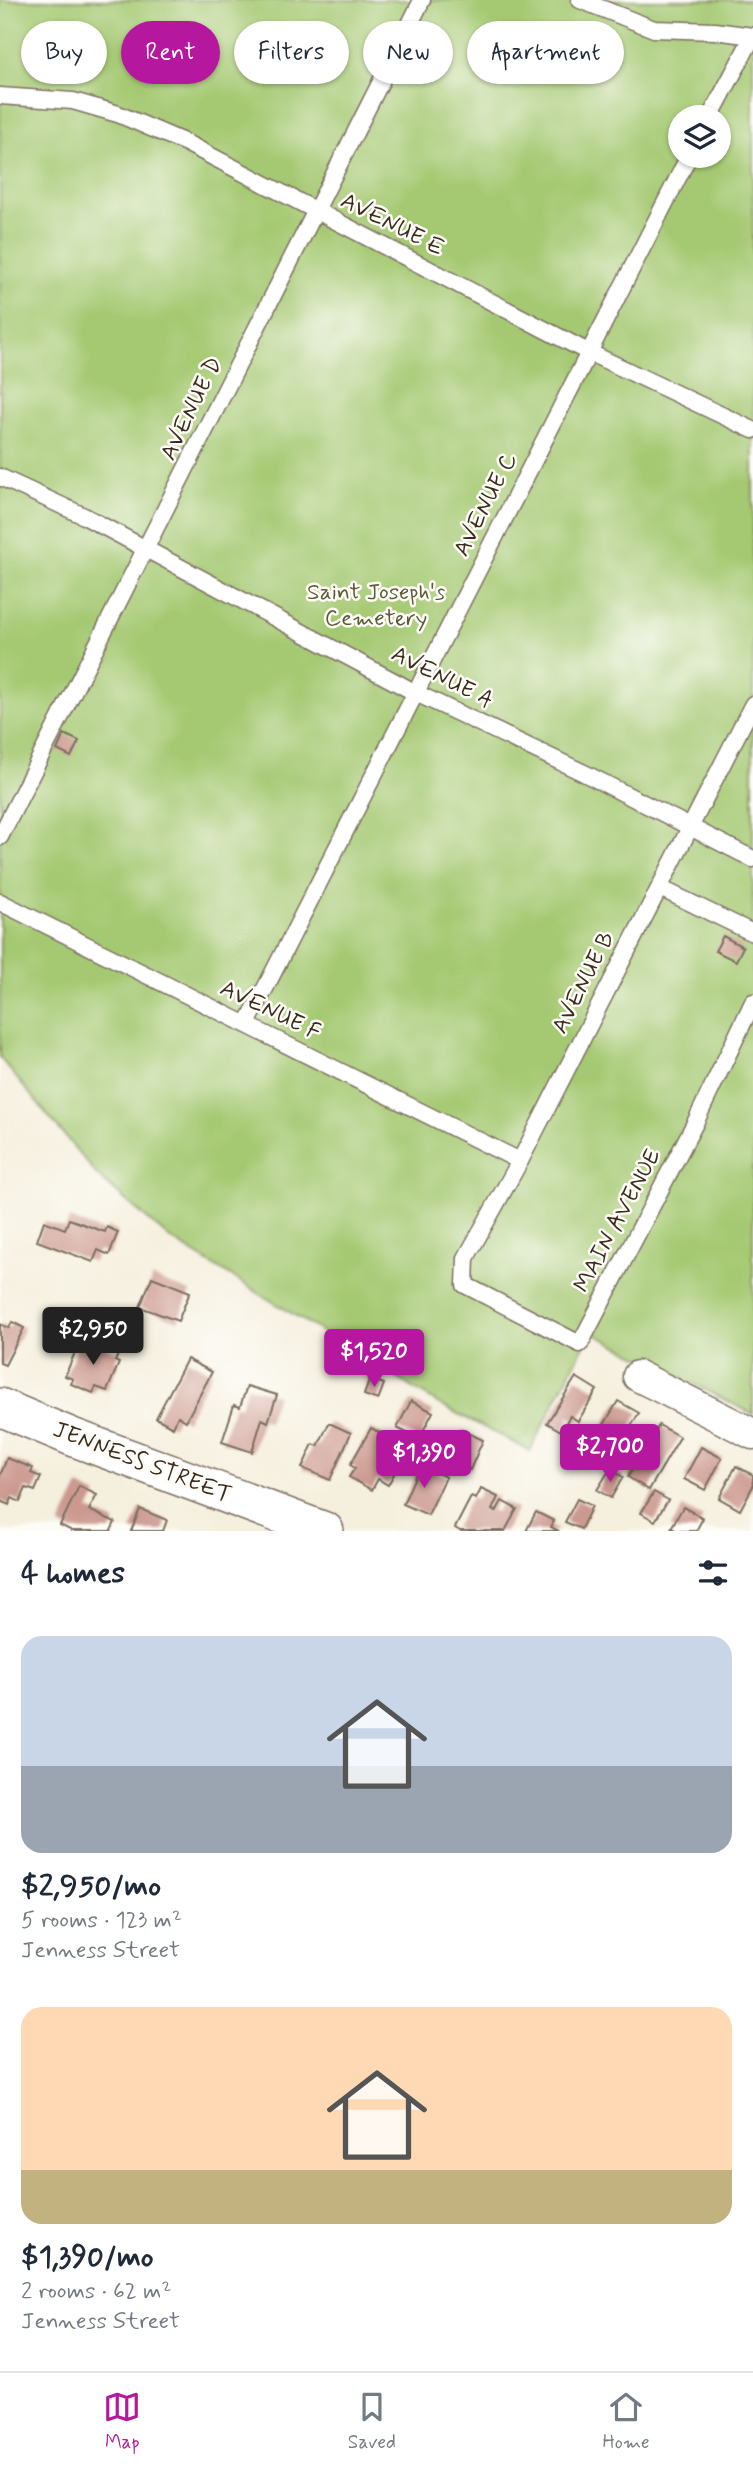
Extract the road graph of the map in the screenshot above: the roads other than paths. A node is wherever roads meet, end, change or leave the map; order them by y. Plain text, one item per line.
1 (422, 0) edge
2 (580, 0) edge
3 (753, 36) edge
4 (0, 96) edge
5 (716, 105) edge
6 (683, 168) edge
7 (317, 211) junction
8 (588, 352) junction
9 (753, 430) edge
10 (0, 477) edge
11 (148, 550) junction
12 (416, 693) junction
13 (753, 704) edge
14 (690, 830) junction
15 (0, 837) edge
16 (753, 859) edge
17 (660, 888) junction
18 (0, 902) edge
19 (753, 933) edge
20 (753, 1002) edge
21 (247, 1024) junction
22 (520, 1161) junction
23 (465, 1285) joint
24 (638, 1376) dead end
25 (0, 1407) edge
26 (753, 1434) edge
27 (325, 1531) edge

1 - 7 lane, AVENUE D
2 - 3 lane
3 - 5 lane
4 - 7 lane, AVENUE E
6 - 8 lane, AVENUE C
7 - 8 lane, AVENUE E
7 - 11 lane, AVENUE D
8 - 9 lane, AVENUE E
8 - 12 lane, AVENUE C
10 - 11 lane, AVENUE A
11 - 12 lane, AVENUE A
11 - 15 lane, AVENUE D
12 - 14 lane, AVENUE A
12 - 21 lane, AVENUE C
13 - 14 lane, AVENUE B
14 - 16 lane, AVENUE A
14 - 17 lane, AVENUE B
17 - 19 lane
17 - 22 lane, AVENUE B
18 - 21 lane, AVENUE F
20 - 23 lane, MAIN AVENUE
21 - 22 lane, AVENUE F
22 - 23 lane, AVENUE B
24 - 26 street
25 - 27 street, JENNESS STREET

